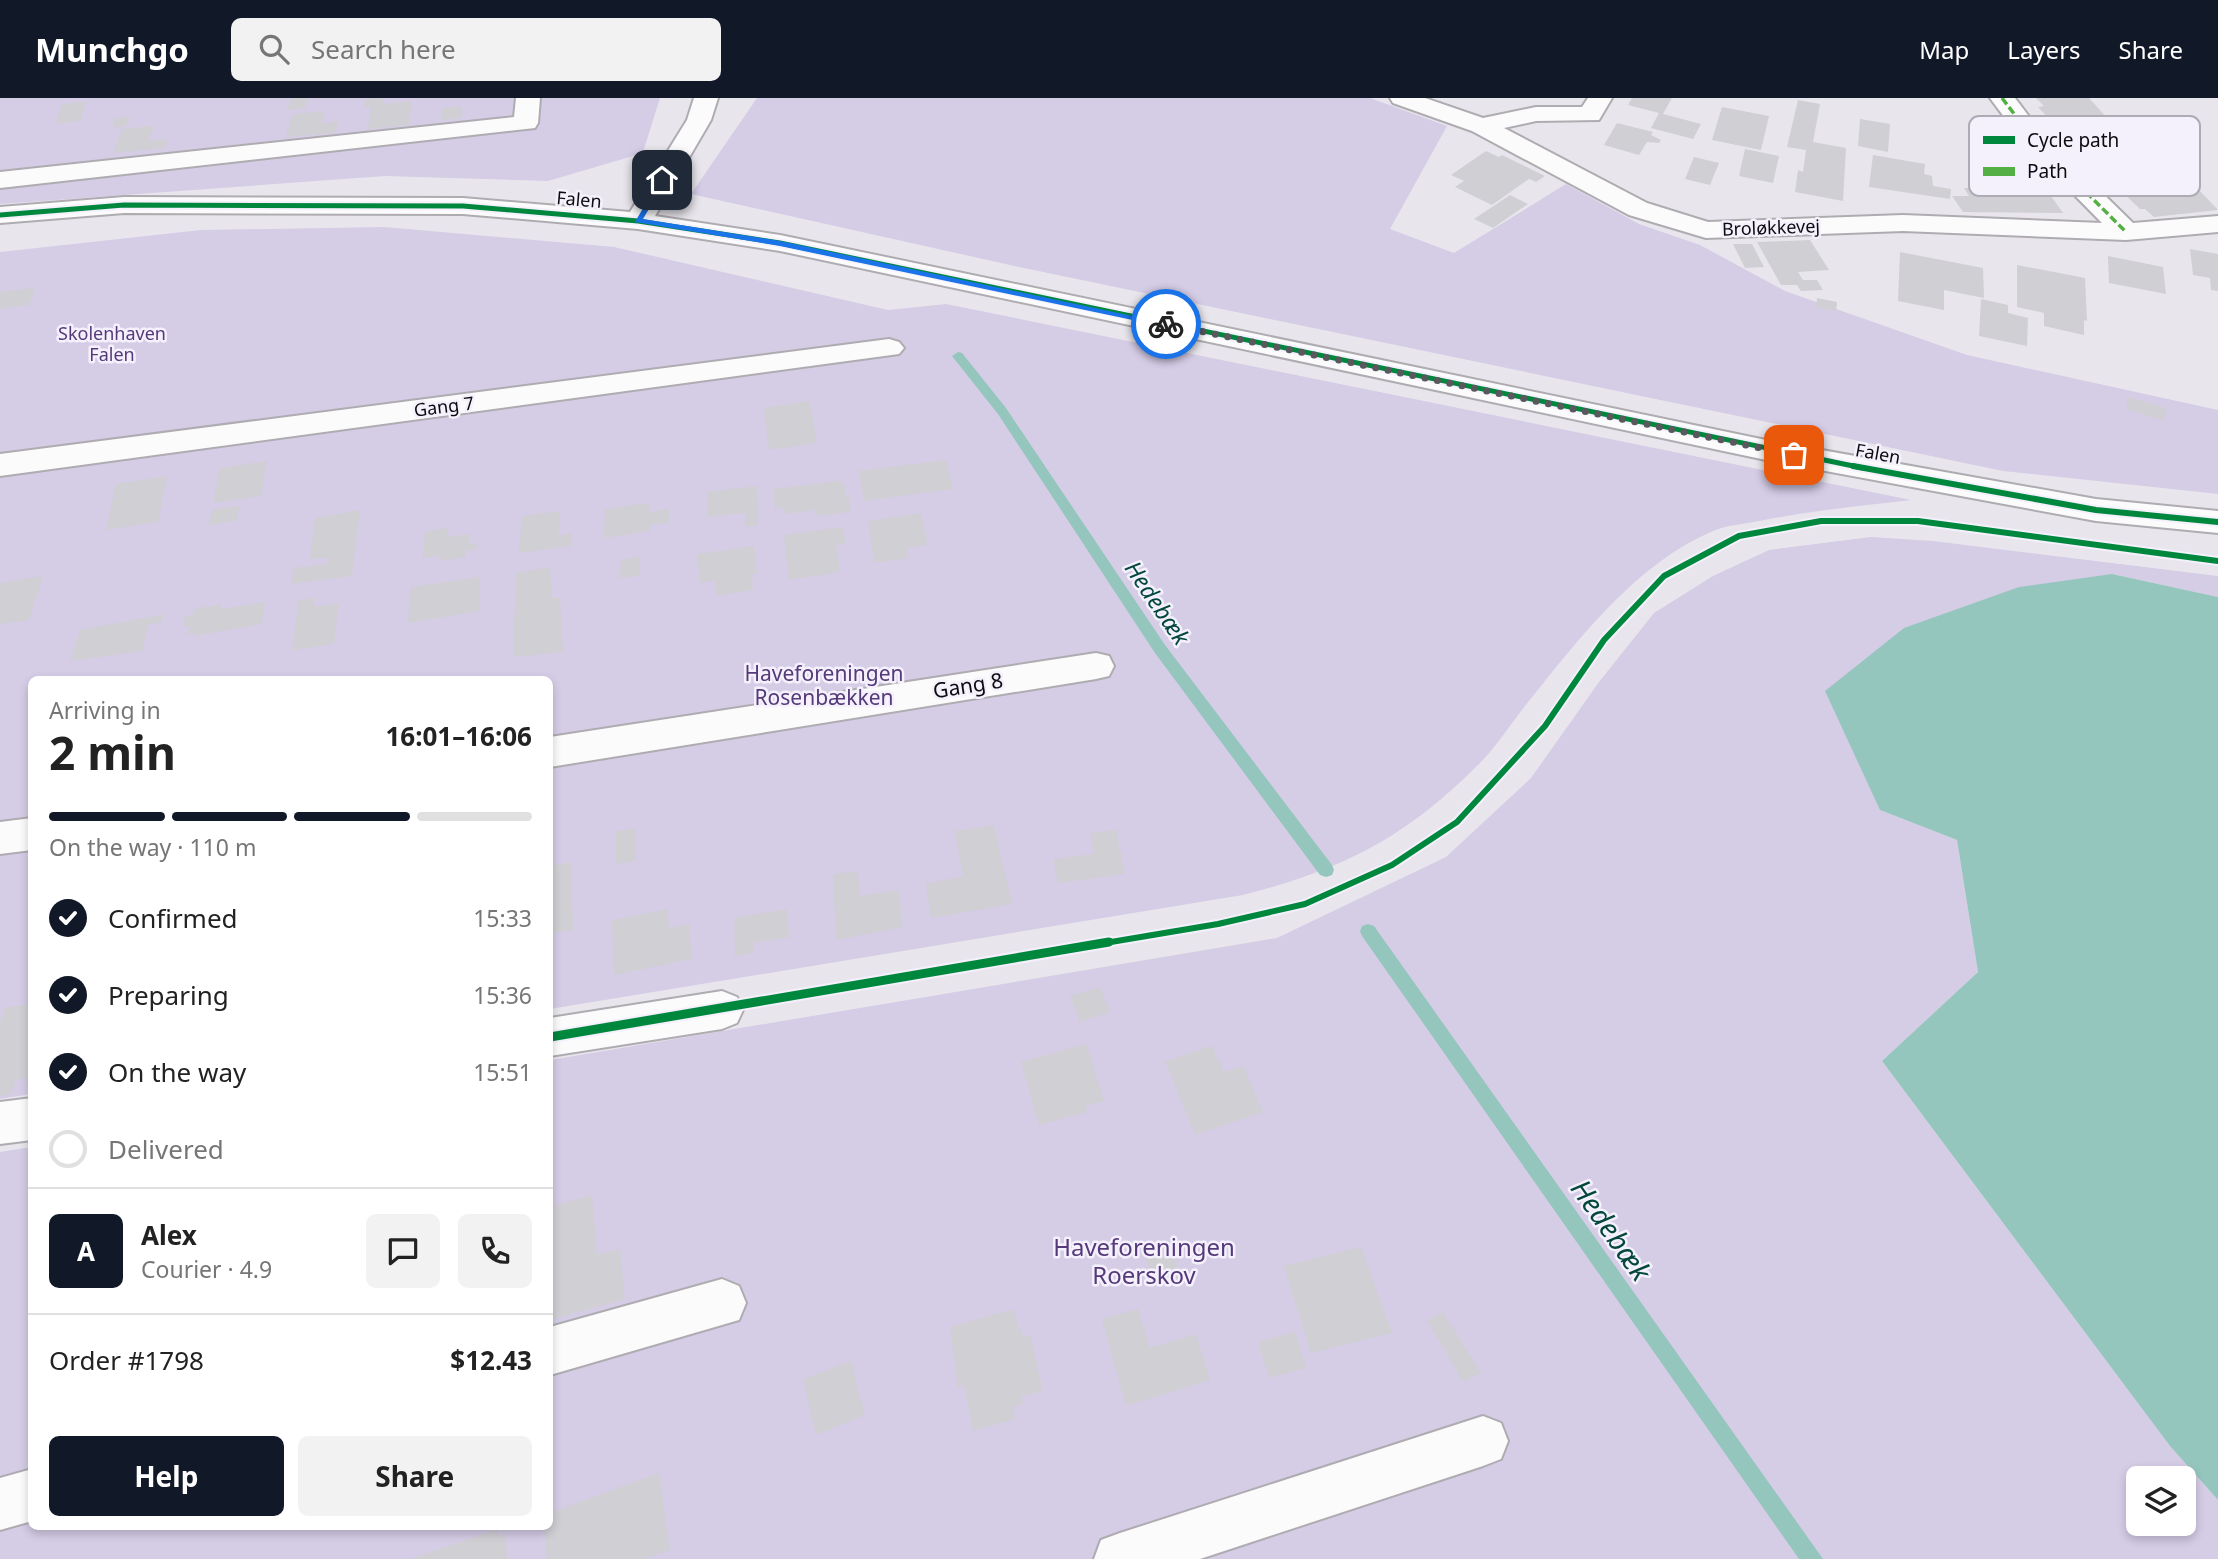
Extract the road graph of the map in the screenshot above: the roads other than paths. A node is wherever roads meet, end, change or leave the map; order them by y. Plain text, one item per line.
1 (528, 98) edge
2 (706, 98) edge
3 (1402, 98) edge
4 (1600, 98) edge
5 (2002, 98) edge
6 (2016, 116) edge
7 (1481, 126) junction
8 (0, 180) edge
9 (2090, 196) edge
10 (278, 206) junction
11 (0, 215) edge
12 (638, 221) junction
13 (2218, 225) edge
14 (0, 228) edge
15 (2126, 232) junction
16 (889, 348) dead end
17 (0, 465) edge
18 (2218, 522) edge
19 (1096, 666) dead end
20 (553, 752) edge
21 (28, 834) edge
22 (0, 838) edge
23 (722, 1010) dead end
24 (553, 1037) edge
25 (28, 1119) edge
26 (0, 1124) edge
27 (722, 1303) dead end
28 (553, 1350) edge
29 (1483, 1441) dead end
30 (28, 1496) edge
31 (0, 1503) edge
32 (1120, 1559) edge

1 - 8 street
2 - 12 street
3 - 7 street, Broløkkevej
4 - 7 street
5 - 6 street
7 - 15 street, Broløkkevej
9 - 15 street
10 - 11 street, Falen
10 - 12 street, Falen
10 - 14 street, Falen
12 - 18 street, Falen
13 - 15 street, Broløkkevej
16 - 17 street, Gang 7
19 - 20 street, Gang 8
21 - 22 street
23 - 24 street
25 - 26 street
27 - 28 street
29 - 32 street
30 - 31 street

